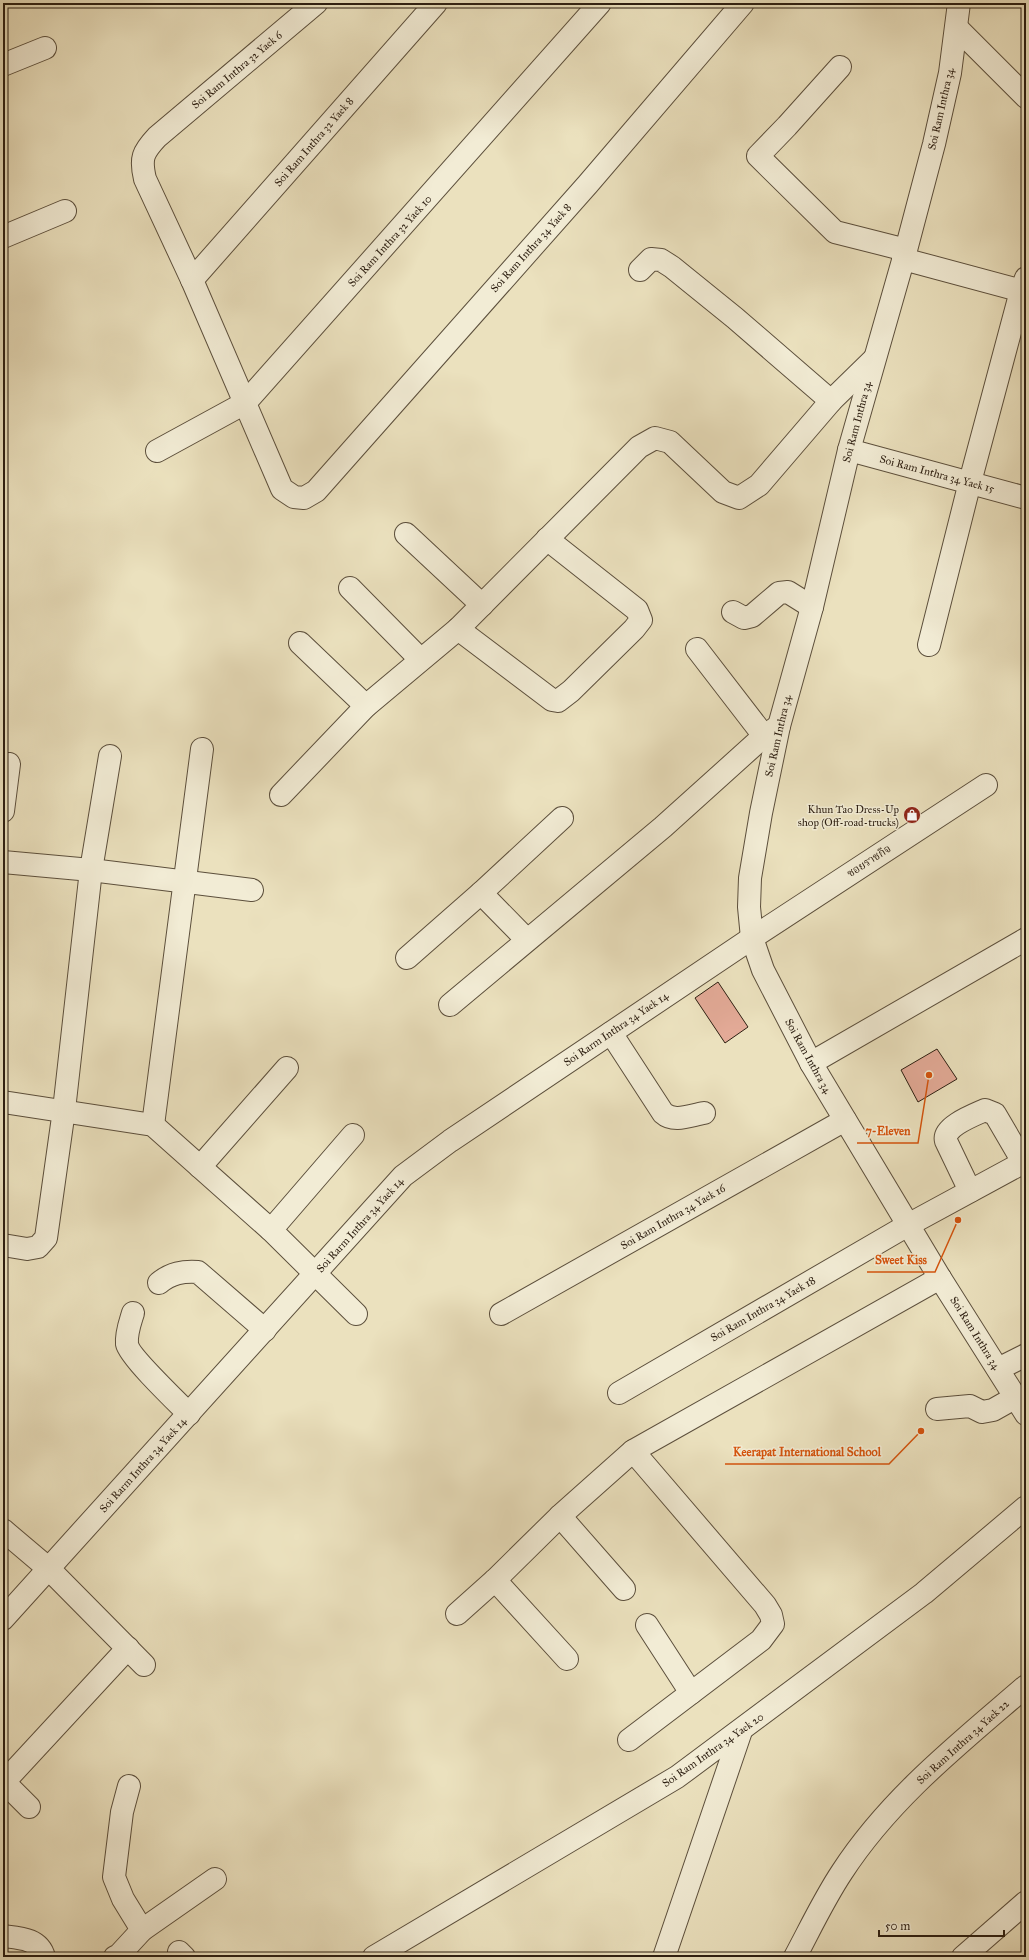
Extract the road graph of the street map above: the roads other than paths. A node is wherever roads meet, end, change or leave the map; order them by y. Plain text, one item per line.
1 (316, 3) edge
2 (436, 3) edge
3 (600, 3) edge
4 (743, 3) edge
5 (959, 3) edge
6 (957, 28) junction
7 (46, 48) dead end
8 (3, 65) edge
9 (840, 66) dead end
10 (1026, 97) edge
11 (65, 211) dead end
12 (3, 238) edge
13 (904, 254) junction
14 (640, 270) dead end
15 (192, 280) junction
16 (1024, 287) edge
17 (874, 359) junction
18 (831, 401) junction
19 (245, 404) junction
20 (849, 450) junction
21 (157, 451) dead end
22 (970, 482) junction
23 (316, 491) joint
24 (1026, 498) edge
25 (406, 534) dead end
26 (547, 539) junction
27 (350, 588) dead end
28 (482, 605) junction
29 (812, 607) junction
30 (733, 612) dead end
31 (458, 629) junction
32 (300, 643) dead end
33 (929, 645) dead end
34 (697, 649) dead end
35 (420, 659) junction
36 (366, 706) junction
37 (771, 731) junction
38 (202, 749) dead end
39 (110, 756) dead end
40 (9, 764) dead end
41 (986, 785) dead end
42 (281, 795) dead end
43 (3, 811) edge
44 (562, 818) dead end
45 (3, 862) edge
46 (91, 870) junction
47 (186, 882) junction
48 (252, 890) dead end
49 (481, 893) junction
50 (752, 938) junction
51 (1026, 939) edge
52 (527, 940) junction
53 (407, 958) dead end
54 (450, 1005) dead end
55 (611, 1033) junction
56 (811, 1063) junction
57 (287, 1068) dead end
58 (3, 1102) edge
59 (64, 1110) junction
60 (704, 1112) dead end
61 (845, 1120) junction
62 (152, 1125) junction
63 (353, 1135) dead end
64 (1025, 1162) edge
65 (200, 1168) junction
66 (970, 1191) junction
67 (908, 1225) junction
68 (271, 1230) junction
69 (3, 1245) edge
70 (316, 1275) junction
71 (940, 1278) junction
72 (159, 1283) dead end
73 (133, 1313) dead end
74 (356, 1314) dead end
75 (501, 1314) dead end
76 (265, 1330) junction
77 (1026, 1355) edge
78 (998, 1369) junction
79 (619, 1393) dead end
80 (1021, 1406) edge
81 (937, 1408) dead end
82 (189, 1414) junction
83 (633, 1452) junction
84 (1026, 1507) edge
85 (560, 1516) junction
86 (3, 1530) edge
87 (49, 1569) junction
88 (495, 1580) junction
89 (624, 1589) dead end
90 (457, 1614) dead end
91 (3, 1619) edge
92 (648, 1625) dead end
93 (128, 1648) junction
94 (567, 1660) dead end
95 (144, 1665) dead end
96 (1026, 1686) edge
97 (691, 1693) junction
98 (741, 1731) junction
99 (629, 1740) dead end
100 (3, 1782) edge
101 (129, 1786) dead end
102 (29, 1807) dead end
103 (215, 1879) dead end
104 (1026, 1902) edge
105 (142, 1930) junction
106 (3, 1936) edge
107 (976, 1953) edge
108 (44, 1957) edge
109 (116, 1957) edge
110 (374, 1957) edge
111 (664, 1957) edge
112 (795, 1957) edge

1 - 15 street, Soi Ram Inthra 32 Yaek 6
2 - 15 street, Soi Ram Inthra 32 Yaek 8
3 - 19 street, Soi Ram Inthra 32 Yaek 10
4 - 23 street, Soi Ram Inthra 34 Yaek 8
5 - 6 street, Soi Ram Inthra 34
6 - 10 street
6 - 13 street, Soi Ram Inthra 34
7 - 8 street
9 - 13 street
11 - 12 street
13 - 16 street
13 - 17 street, Soi Ram Inthra 34
14 - 18 street
15 - 19 street, Soi Ram Inthra 32 Yaek 6
16 - 22 street
17 - 18 street
17 - 20 street, Soi Ram Inthra 34
18 - 26 street
19 - 21 street, Soi Ram Inthra 32 Yaek 10
19 - 23 street, Soi Ram Inthra 32 Yaek 6
20 - 22 street, Soi Ram Inthra 34 Yaek 15
20 - 29 street, Soi Ram Inthra 34
22 - 24 street, Soi Ram Inthra 34 Yaek 15
22 - 33 street
25 - 28 street
26 - 28 street
26 - 31 street
27 - 35 street
28 - 31 street
29 - 30 street
29 - 37 street, Soi Ram Inthra 34
31 - 35 street
32 - 36 street
34 - 37 street
35 - 36 street
36 - 42 street
37 - 50 street, Soi Ram Inthra 34
37 - 52 street
38 - 47 street
39 - 46 street
40 - 43 street
41 - 50 street, ซอยราชกิจ
44 - 49 street
45 - 46 street
46 - 47 street
46 - 59 street
47 - 48 street
47 - 62 street
49 - 52 street
49 - 53 street
50 - 55 street, Soi Rarm Inthra 34 Yaek 14
50 - 56 street, Soi Ram Inthra 34
51 - 56 street
52 - 54 street
55 - 60 street
55 - 70 street, Soi Rarm Inthra 34 Yaek 14
56 - 61 street, Soi Ram Inthra 34
57 - 65 street
58 - 59 street
59 - 62 street
59 - 69 street
61 - 67 street, Soi Ram Inthra 34
61 - 75 street, Soi Ram Inthra 34 Yaek 16
62 - 65 street
63 - 68 street
64 - 66 street, Soi Ram Inthra 34 Yaek 18
64 - 66 street
65 - 68 street
66 - 67 street, Soi Ram Inthra 34 Yaek 18
67 - 71 street, Soi Ram Inthra 34
67 - 79 street, Soi Ram Inthra 34 Yaek 18
68 - 70 street
70 - 74 street
70 - 76 street, Soi Rarm Inthra 34 Yaek 14
71 - 78 street, Soi Ram Inthra 34
71 - 83 street
72 - 76 street
73 - 82 street
76 - 82 street, Soi Rarm Inthra 34 Yaek 14
77 - 78 street
78 - 80 street, Soi Ram Inthra 34
80 - 81 street
82 - 87 street, Soi Rarm Inthra 34 Yaek 14
83 - 85 street
83 - 97 street
84 - 98 street, Soi Ram Inthra 34 Yaek 20
85 - 88 street
85 - 89 street
86 - 87 street
87 - 91 street, Soi Rarm Inthra 34 Yaek 14
87 - 93 street
88 - 90 street
88 - 94 street
92 - 97 street
93 - 95 street
93 - 100 street
96 - 112 street, Soi Ram Inthra 34 Yaek 22
97 - 99 street
98 - 110 street, Soi Ram Inthra 34 Yaek 20
98 - 111 street
100 - 102 street
101 - 105 street
103 - 105 street
104 - 107 street
105 - 109 street
106 - 108 street

